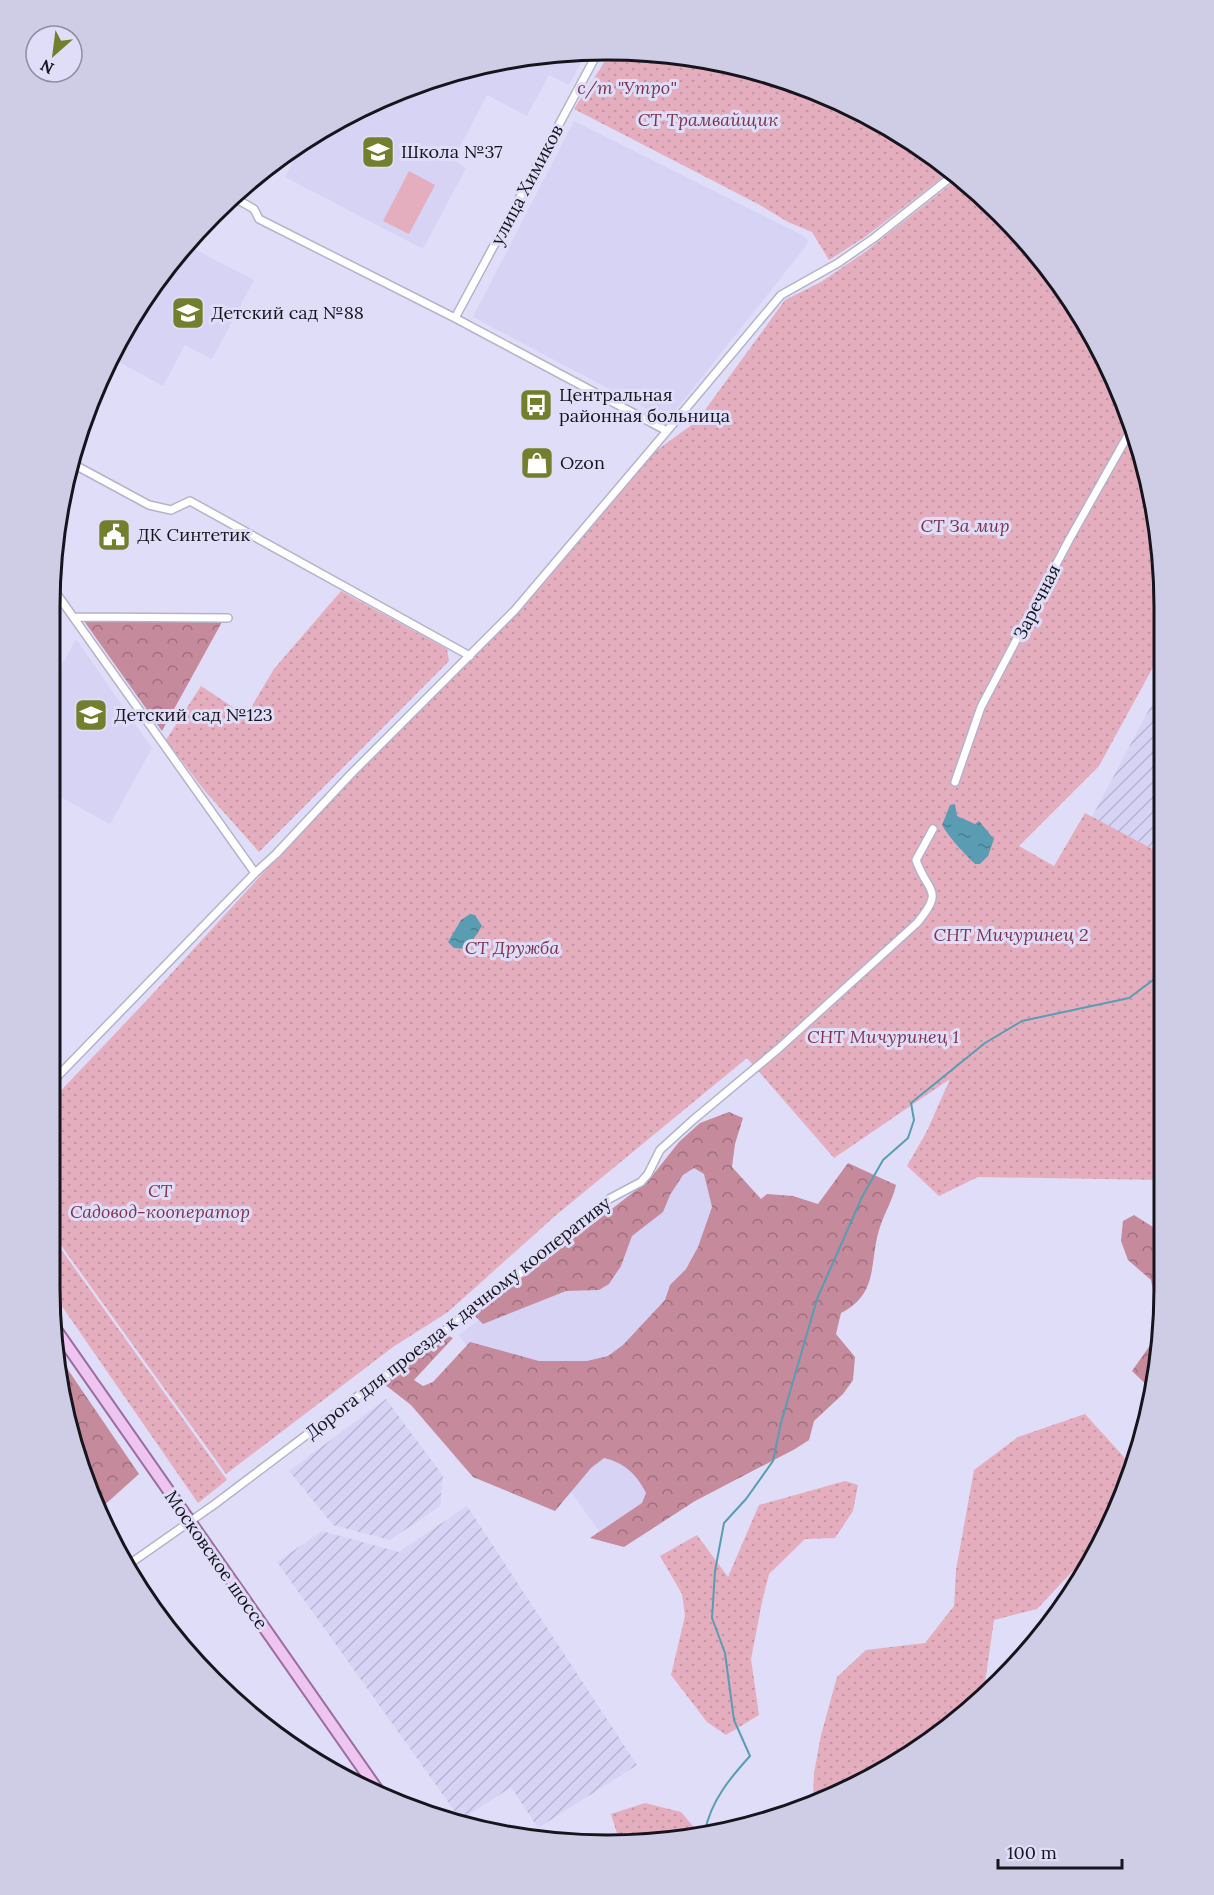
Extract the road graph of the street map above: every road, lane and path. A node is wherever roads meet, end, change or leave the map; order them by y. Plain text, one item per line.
1 (593, 60) edge
2 (948, 179) edge
3 (240, 201) edge
4 (455, 318) junction
5 (667, 431) junction
6 (1127, 438) edge
7 (79, 467) edge
8 (60, 599) edge
9 (74, 618) junction
10 (228, 618) dead end
11 (470, 656) junction
12 (955, 782) dead end
13 (933, 829) dead end
14 (255, 873) junction
15 (60, 1074) edge
16 (63, 1339) edge
17 (189, 1521) junction
18 (133, 1561) edge
19 (369, 1781) edge

1 - 4 street, улица Химиков
2 - 5 street
3 - 4 street
4 - 5 street
5 - 11 street
6 - 12 street, Заречная
7 - 11 street
8 - 9 street
9 - 10 street
9 - 14 street
11 - 14 street
13 - 17 street, Дорога для проезда к дачному кооперативу
14 - 15 street
16 - 17 main road, Московское шоссе
17 - 18 street, Дорога для проезда к дачному кооперативу
17 - 19 main road, Московское шоссе

